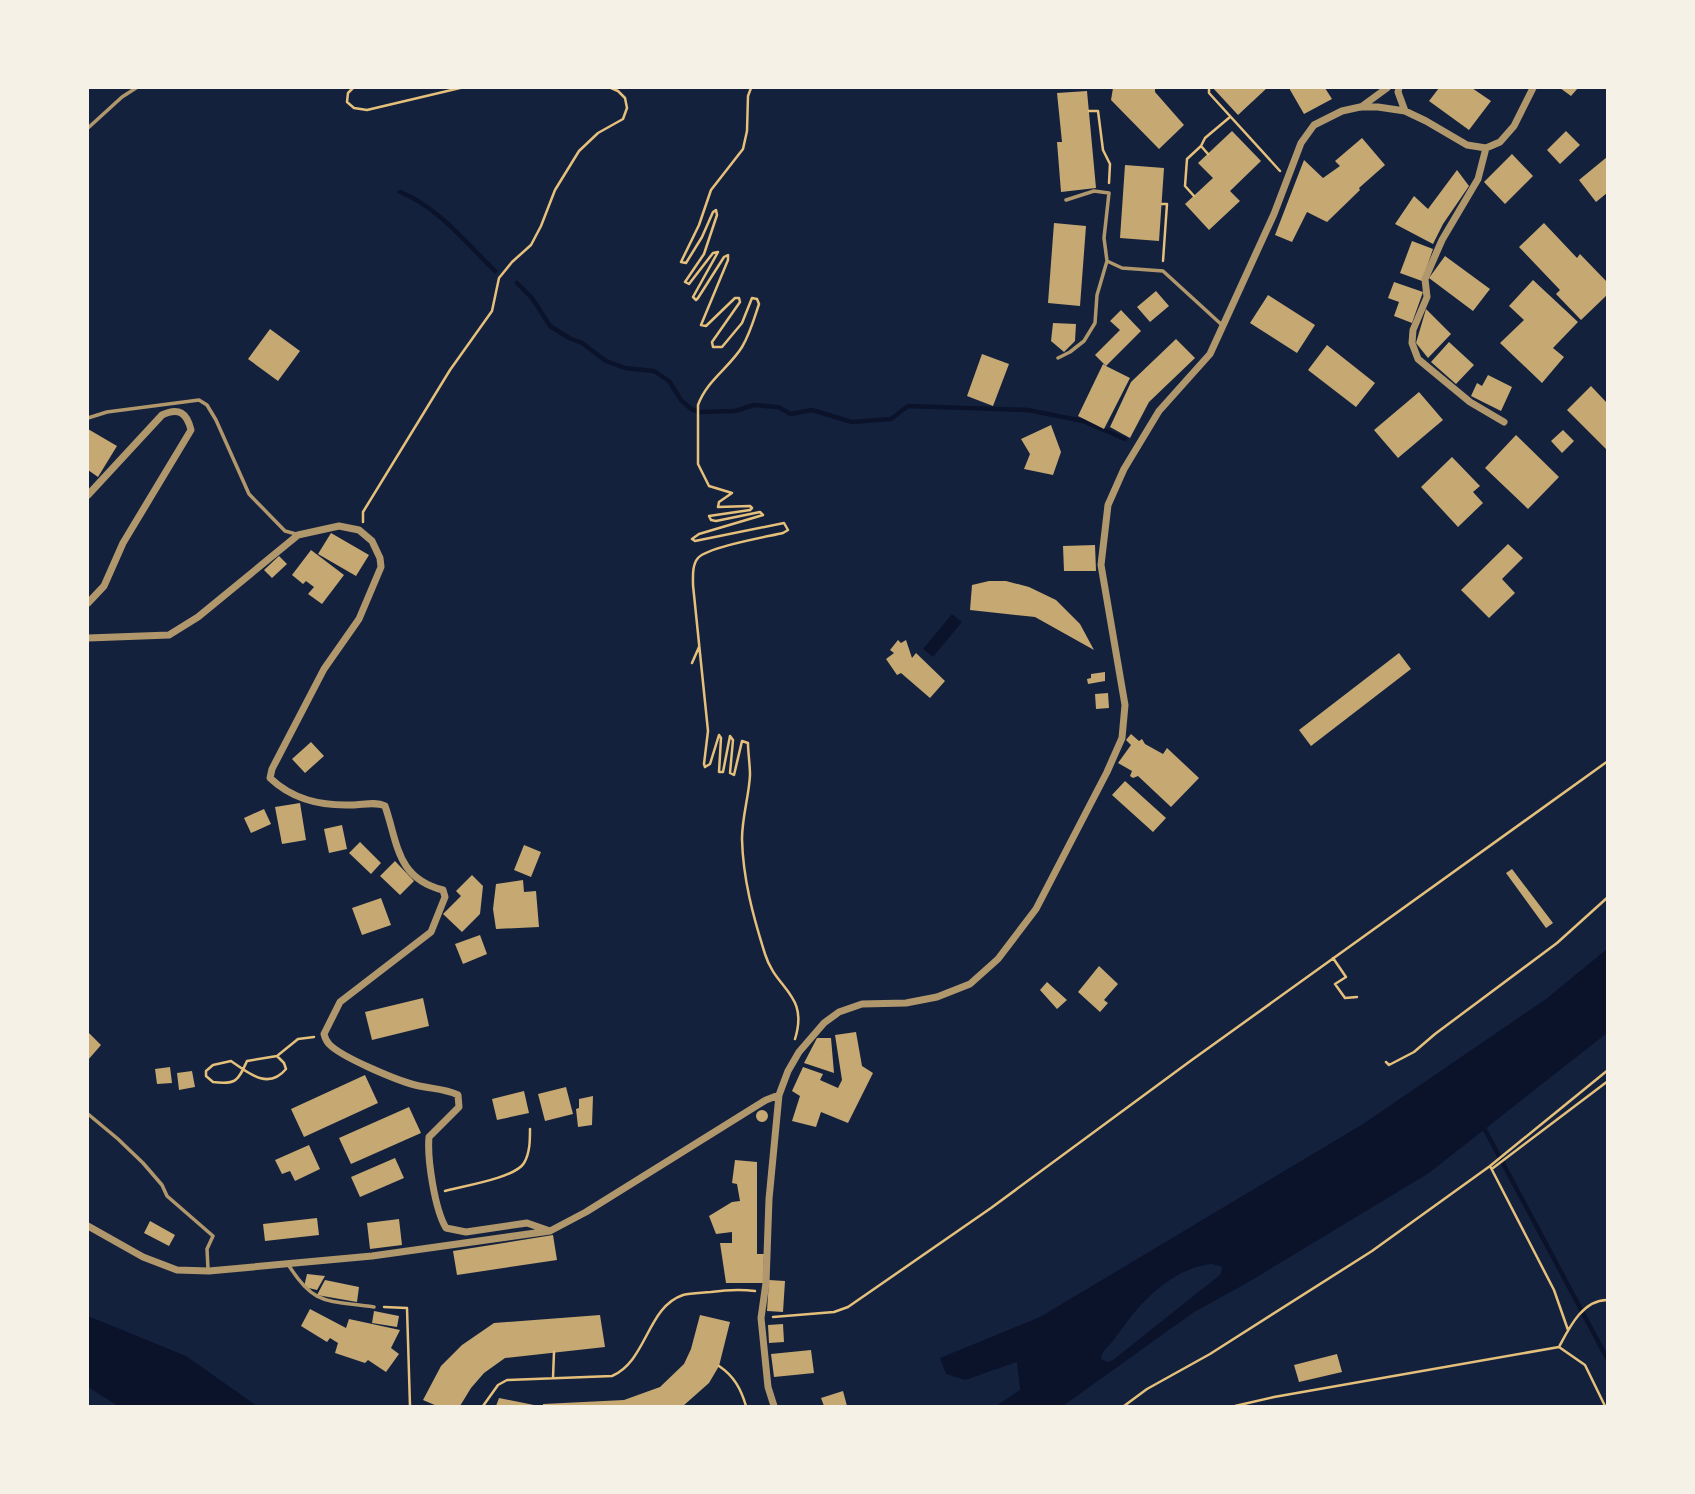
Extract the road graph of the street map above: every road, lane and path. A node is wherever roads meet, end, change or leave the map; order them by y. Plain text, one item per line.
1 (136, 88) edge
2 (353, 88) edge
3 (460, 88) edge
4 (611, 88) edge
5 (751, 88) edge
6 (1209, 88) edge
7 (1387, 88) edge
8 (1399, 88) edge
9 (1533, 88) edge
10 (1360, 107) junction
11 (1089, 111) dead end
12 (1405, 111) junction
13 (1230, 117) junction
14 (88, 128) edge
15 (1201, 146) junction
16 (1486, 148) junction
17 (1208, 154) dead end
18 (1288, 178) junction
19 (1109, 193) junction
20 (1194, 196) dead end
21 (1066, 200) dead end
22 (1161, 204) dead end
23 (1107, 261) junction
24 (1163, 271) junction
25 (1224, 327) junction
26 (1058, 358) dead end
27 (170, 407) junction
28 (88, 418) edge
29 (1504, 422) dead end
30 (88, 495) edge
31 (359, 530) junction
32 (298, 535) junction
33 (88, 603) edge
34 (88, 639) edge
35 (699, 647) junction
36 (692, 663) dead end
37 (1608, 761) edge
38 (1608, 897) edge
39 (1333, 958) junction
40 (1357, 997) dead end
41 (325, 1037) junction
42 (795, 1040) dead end
43 (277, 1056) junction
44 (1387, 1062) dead end
45 (244, 1070) junction
46 (1608, 1070) edge
47 (1608, 1081) edge
48 (779, 1095) junction
49 (88, 1114) edge
50 (530, 1129) dead end
51 (1491, 1167) junction
52 (435, 1194) junction
53 (88, 1226) edge
54 (550, 1231) junction
55 (288, 1262) junction
56 (208, 1271) junction
57 (765, 1293) junction
58 (1608, 1300) edge
59 (374, 1307) joint
60 (761, 1318) junction
61 (1568, 1330) junction
62 (1559, 1347) junction
63 (554, 1352) dead end
64 (719, 1366) dead end
65 (553, 1378) junction
66 (410, 1406) edge
67 (483, 1406) edge
68 (746, 1406) edge
69 (775, 1406) edge
70 (1124, 1406) edge
71 (1235, 1406) edge
72 (1605, 1406) edge

1 - 14 lane
2 - 3 path
4 - 31 path
5 - 35 path
6 - 13 path
7 - 10 street
8 - 12 street
9 - 16 street
10 - 12 street
10 - 18 street
11 - 19 path
12 - 16 street
13 - 15 path
13 - 18 path
15 - 17 path
15 - 20 path
16 - 29 street
18 - 25 street
19 - 21 lane
19 - 23 lane
22 - 24 path
23 - 24 lane
23 - 26 lane
24 - 25 lane
25 - 48 street
27 - 28 lane
27 - 30 street
27 - 32 lane
27 - 33 street
31 - 32 street
31 - 41 street
32 - 34 street
35 - 36 path
35 - 42 path
37 - 39 path
38 - 44 path
39 - 40 path
39 - 60 path
41 - 43 path
41 - 52 street
43 - 45 path
43 - 45 path
45 - 45 path
46 - 51 path
47 - 51 path
48 - 54 street
48 - 57 street
49 - 56 lane
50 - 52 path
51 - 61 path
51 - 70 path
52 - 54 street
53 - 56 street
54 - 55 street
55 - 56 street
55 - 59 lane
57 - 60 street
57 - 65 path
58 - 61 path
59 - 66 path
60 - 69 street
61 - 62 path
62 - 71 path
62 - 72 path
63 - 65 path
64 - 68 path
65 - 67 path

